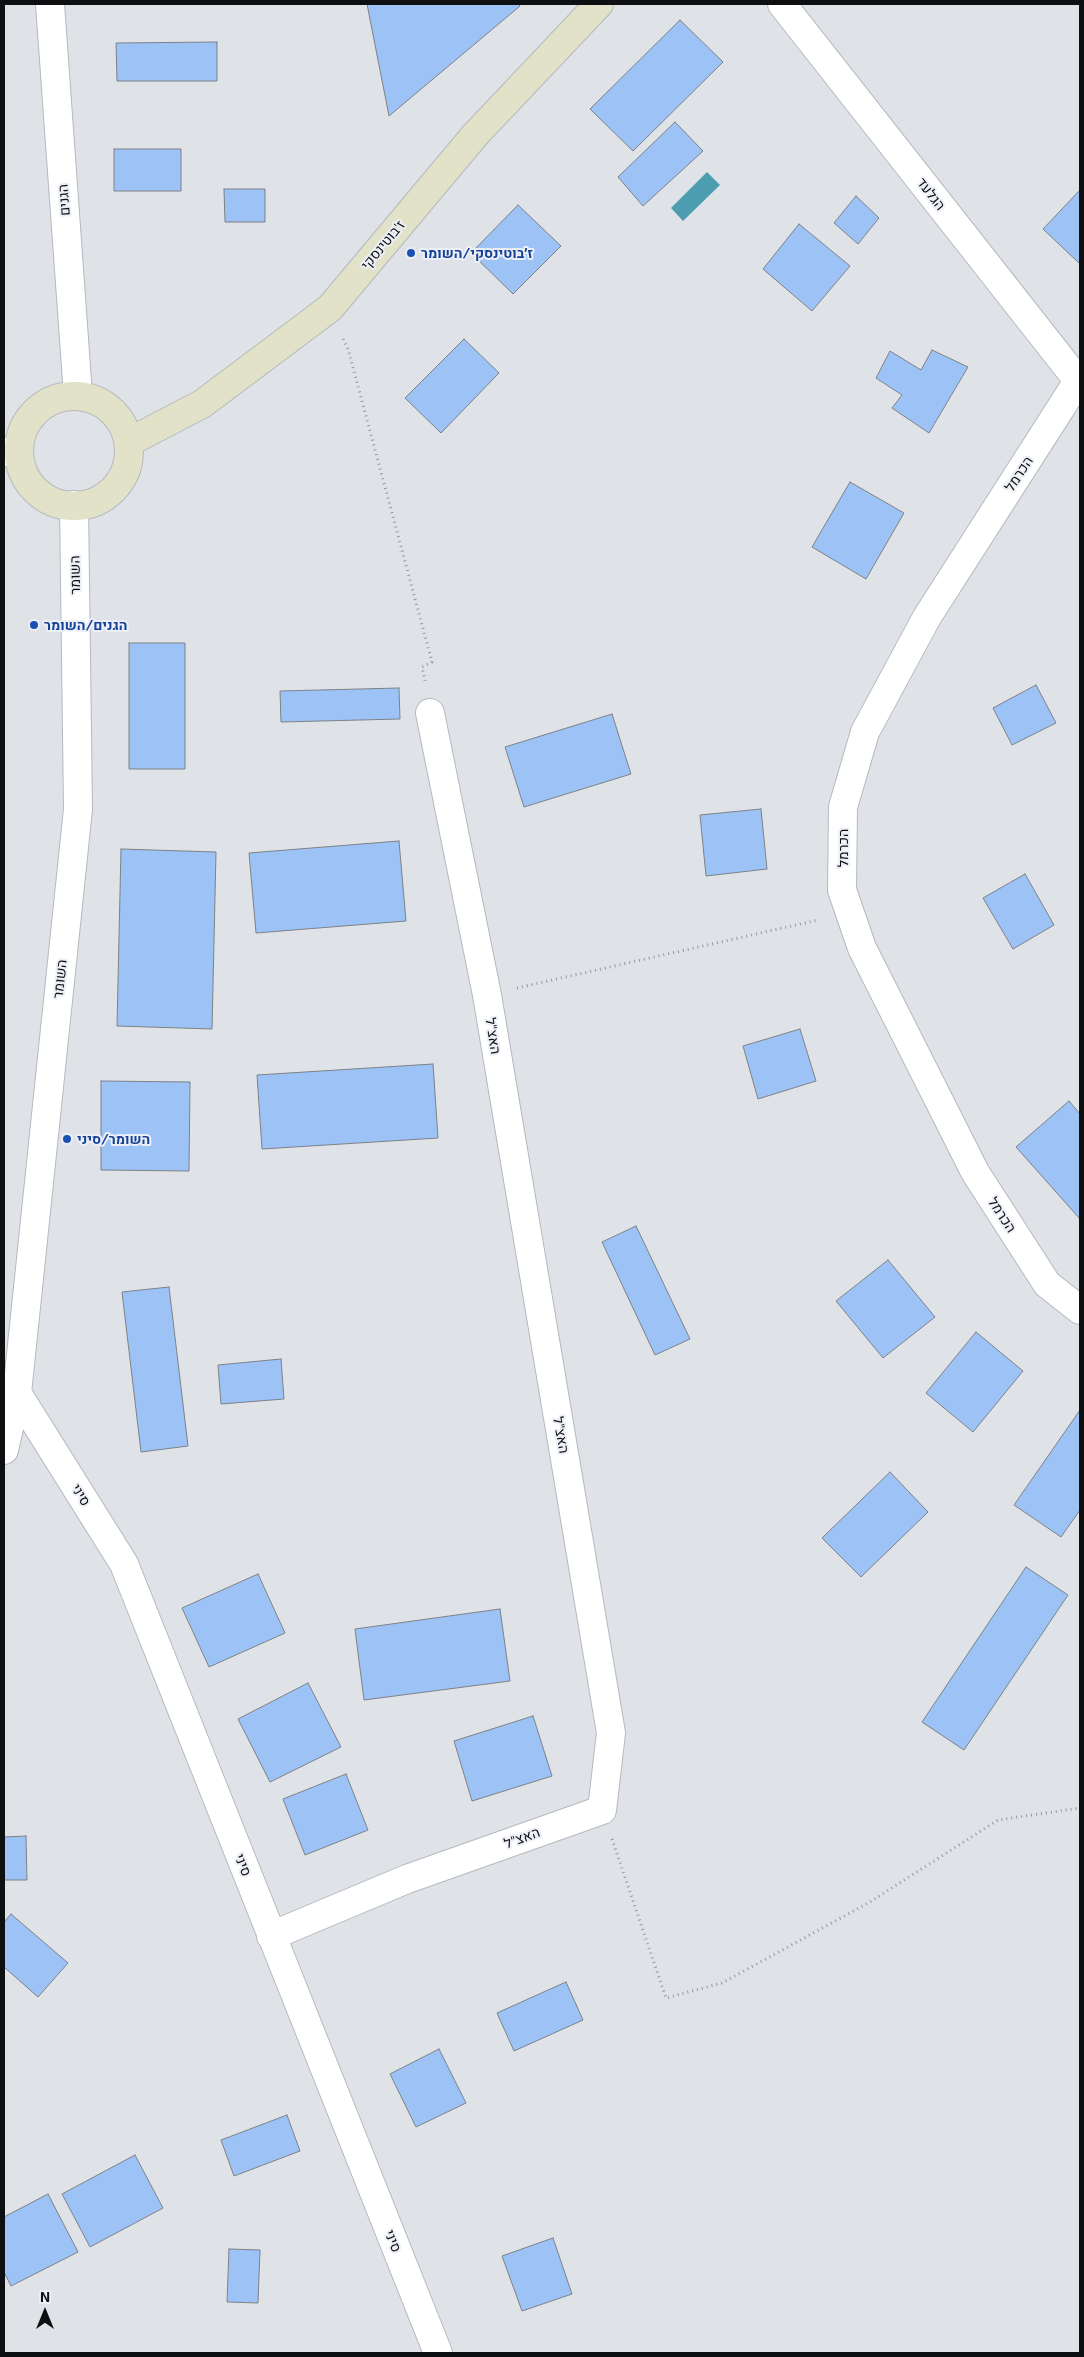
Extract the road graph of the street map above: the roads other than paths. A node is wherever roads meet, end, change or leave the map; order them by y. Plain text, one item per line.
1 (50, 4) edge
2 (599, 4) edge
3 (782, 4) edge
4 (1079, 382) edge
5 (78, 395) junction
6 (129, 442) junction
7 (11, 452) edge
8 (74, 505) junction
9 (430, 713) dead end
10 (1080, 1310) edge
11 (17, 1393) junction
12 (4, 1450) edge
13 (272, 1936) junction
14 (438, 2353) edge

1 - 5 street, הגנים
2 - 6 street, ז'בוטינסקי
3 - 4 street, הגלעד
4 - 10 street, הכרמל
5 - 6 street
5 - 7 street
6 - 8 street
7 - 8 street
8 - 11 street, השומר
9 - 13 street, האצ"ל
11 - 12 street, השומר
11 - 13 street, סיני
13 - 14 street, סיני

